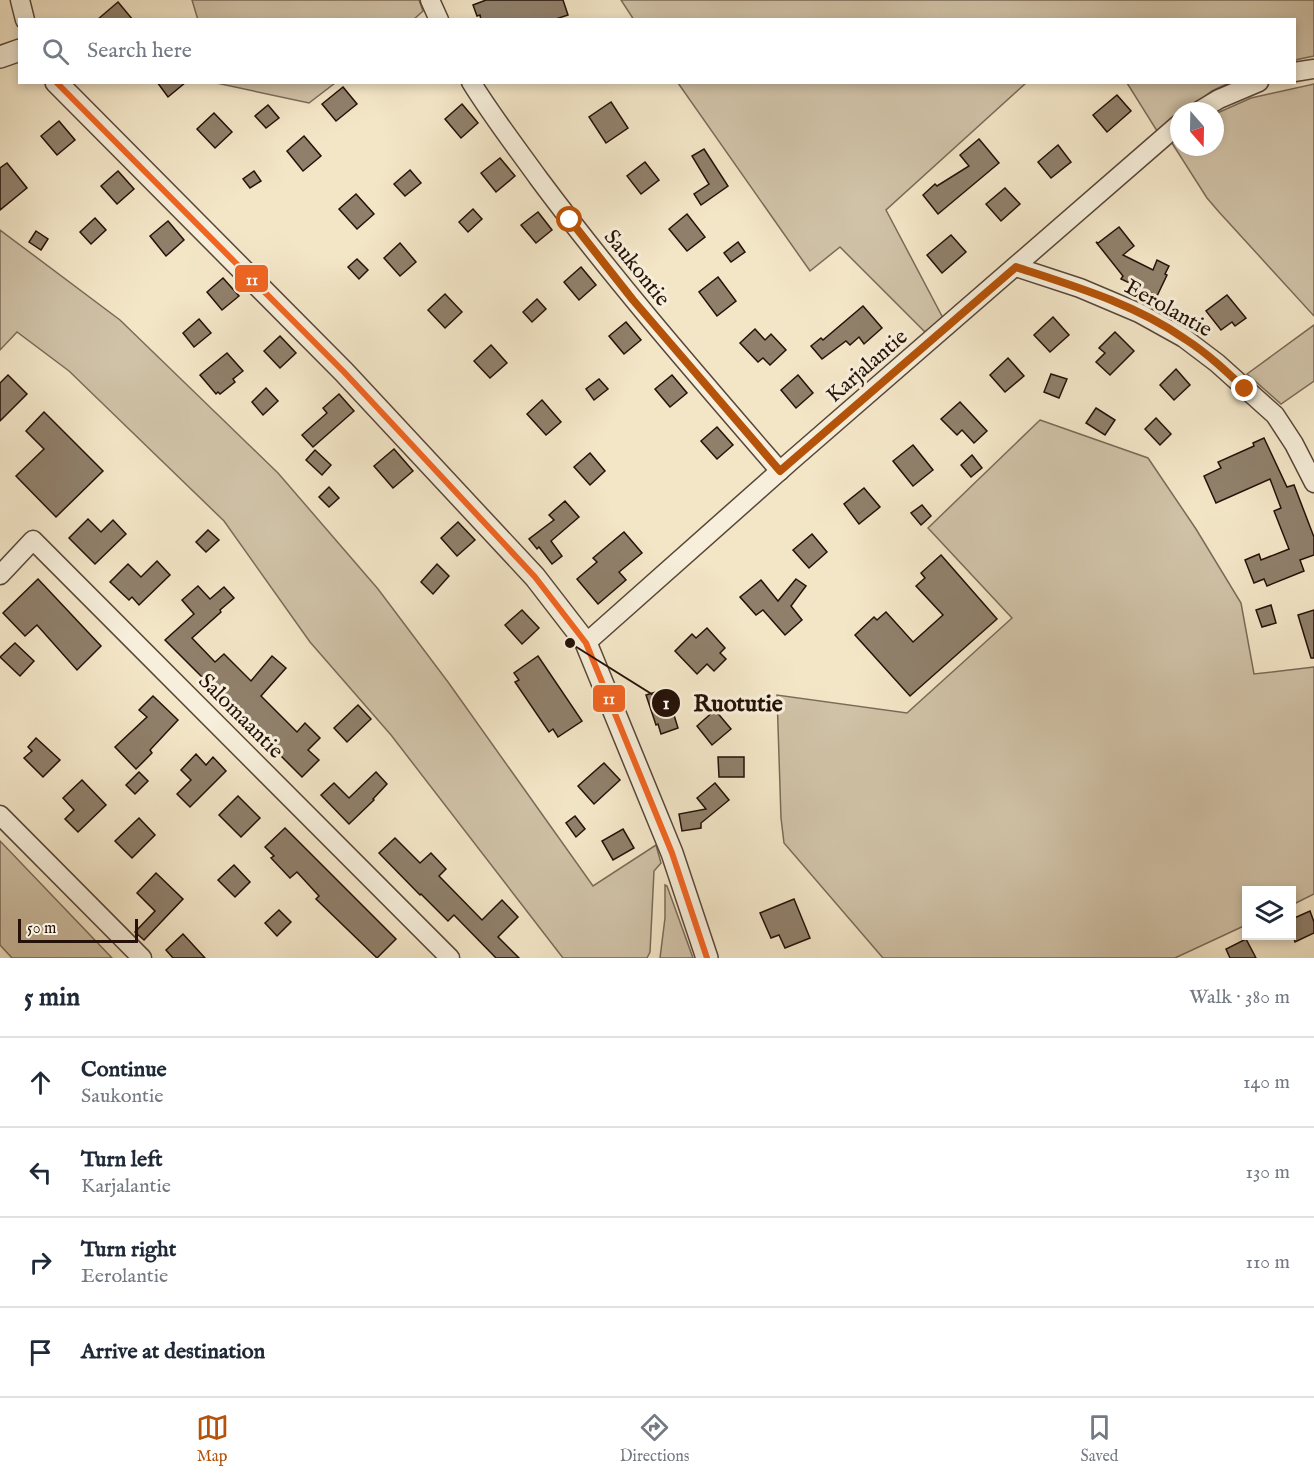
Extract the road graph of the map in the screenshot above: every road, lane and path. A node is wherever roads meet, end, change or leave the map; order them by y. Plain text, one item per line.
1 (20, 0) edge
2 (430, 0) edge
3 (24, 18) edge
4 (438, 18) edge
5 (18, 51) edge
6 (0, 57) edge
7 (1314, 69) edge
8 (1296, 72) edge
9 (58, 84) edge
10 (472, 84) edge
11 (1254, 84) edge
12 (1214, 102) edge
13 (1170, 132) edge
14 (1016, 267) junction
15 (780, 471) junction
16 (1314, 483) edge
17 (0, 575) edge
18 (586, 643) junction
19 (0, 815) edge
20 (142, 958) edge
21 (450, 958) edge
22 (707, 958) edge

1 - 3 street
2 - 4 street
5 - 6 street
7 - 8 street
9 - 18 street
10 - 15 street, Saukontie
11 - 12 street
13 - 14 street, Karjalantie
14 - 15 street, Karjalantie
14 - 16 street, Eerolantie
15 - 18 street, Karjalantie
17 - 21 street, Salomaantie
18 - 22 street
19 - 20 street

